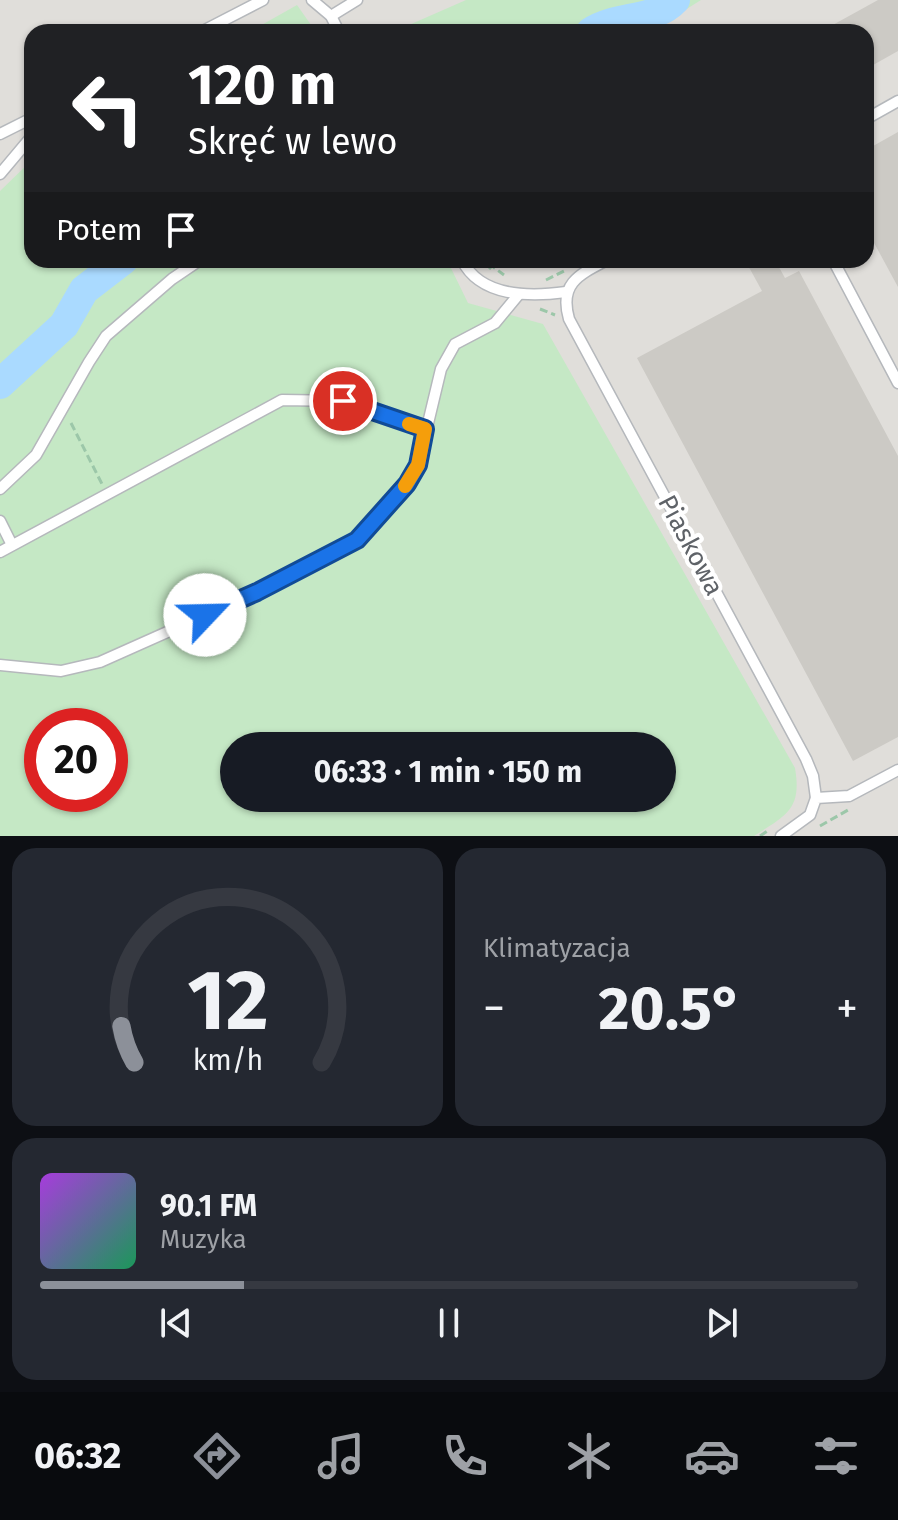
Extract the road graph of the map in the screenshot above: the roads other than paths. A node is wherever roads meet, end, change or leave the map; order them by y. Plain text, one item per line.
1 (263, 0) edge
2 (312, 0) edge
3 (357, 0) edge
4 (331, 16) junction
5 (216, 24) edge
6 (335, 24) edge
7 (898, 101) edge
8 (874, 114) edge
9 (24, 122) edge
10 (0, 134) edge
11 (24, 146) edge
12 (0, 174) edge
13 (188, 268) edge
14 (468, 268) edge
15 (594, 268) edge
16 (837, 268) edge
17 (566, 292) junction
18 (519, 294) junction
19 (898, 383) edge
20 (425, 429) junction
21 (0, 489) edge
22 (0, 521) edge
23 (12, 545) junction
24 (0, 552) edge
25 (0, 665) edge
26 (898, 770) edge
27 (816, 798) junction
28 (789, 834) edge

1 - 5 lane
2 - 4 lane
3 - 4 lane
4 - 6 lane
7 - 8 lane
9 - 10 lane
11 - 12 lane
13 - 21 lane
14 - 18 lane
15 - 17 lane
16 - 19 lane
17 - 18 lane
17 - 27 lane, Piaskowa
18 - 20 lane
20 - 23 lane
20 - 25 lane
22 - 23 lane
23 - 24 lane
26 - 27 lane
27 - 28 lane

